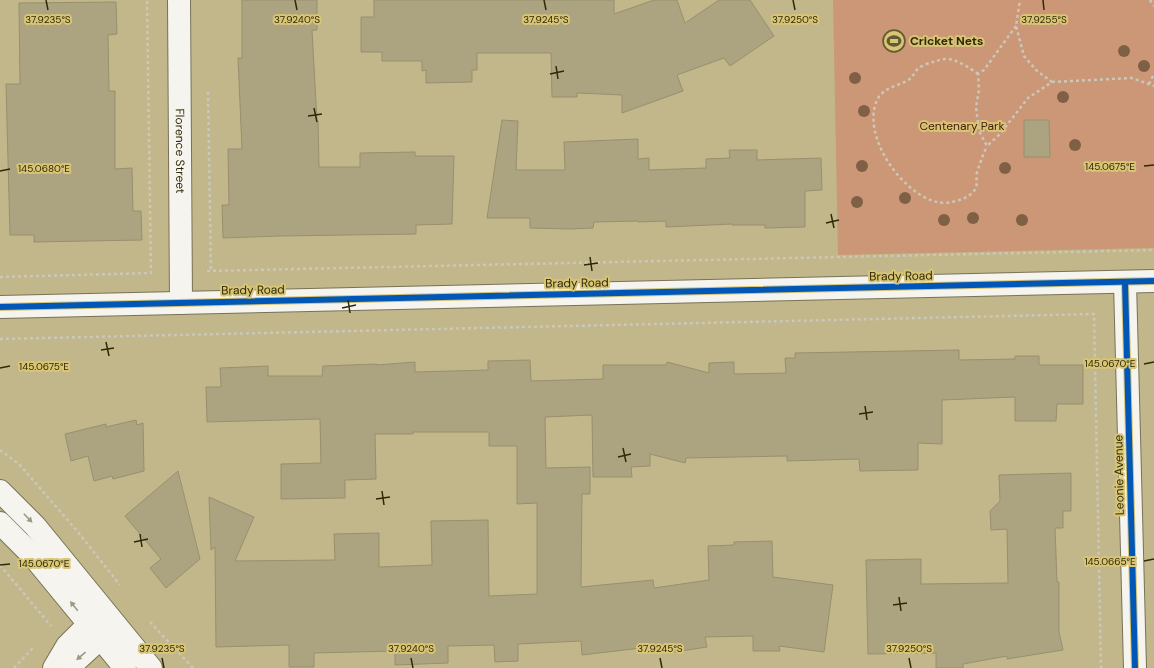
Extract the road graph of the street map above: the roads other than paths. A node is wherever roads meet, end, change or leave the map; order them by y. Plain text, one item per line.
1 (179, 0) edge
2 (1125, 282) junction
3 (1154, 282) edge
4 (181, 302) junction
5 (0, 307) edge
6 (0, 491) edge
7 (0, 522) edge
8 (112, 619) junction
9 (95, 631) junction
10 (54, 668) edge
11 (63, 668) edge
12 (125, 668) edge
13 (151, 668) edge
14 (1135, 668) edge

1 - 4 street, Florence Street
2 - 3 street, Brady Road
2 - 4 street, Brady Road
2 - 14 street, Leonie Avenue
4 - 5 street, Brady Road
6 -> 8 street
9 -> 7 street
8 - 9 street
8 - 13 street
9 - 10 street
9 -> 11 street
9 - 12 street

